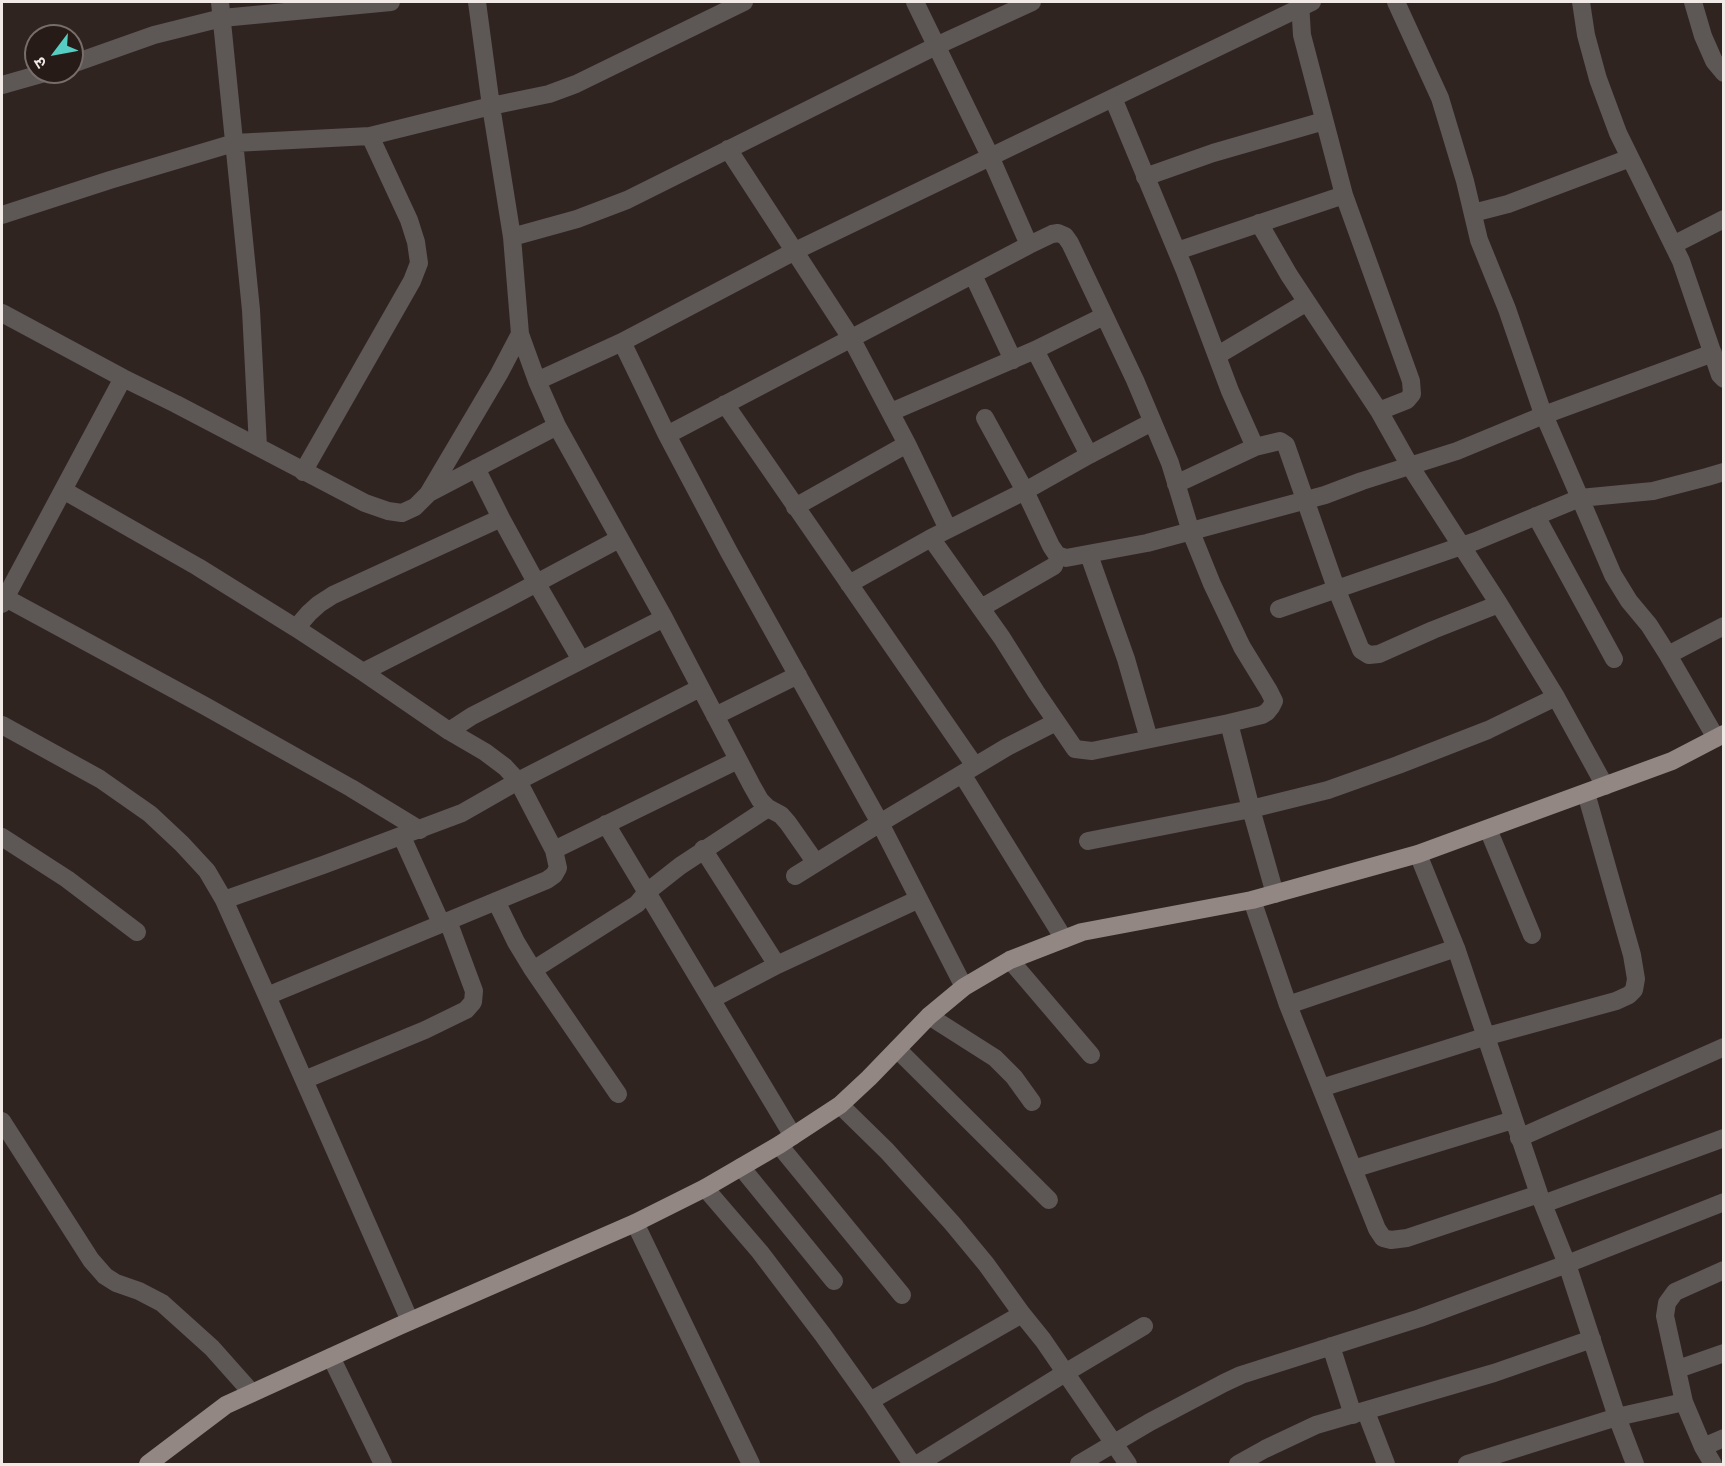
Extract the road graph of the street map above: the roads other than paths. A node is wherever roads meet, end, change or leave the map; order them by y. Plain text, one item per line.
1 (391, 2) edge
2 (477, 2) edge
3 (744, 2) edge
4 (915, 2) edge
5 (1032, 2) edge
6 (1396, 2) edge
7 (1581, 2) edge
8 (1693, 2) edge
9 (1304, 3) edge
10 (221, 10) edge
11 (936, 46) junction
12 (84, 60) edge
13 (1724, 73) edge
14 (24, 79) edge
15 (2, 85) edge
16 (1113, 98) junction
17 (491, 106) junction
18 (1324, 121) junction
19 (370, 136) junction
20 (234, 143) junction
21 (728, 149) junction
22 (990, 156) junction
23 (1630, 158) junction
24 (1145, 177) junction
25 (1344, 195) junction
26 (1473, 213) junction
27 (2, 215) edge
28 (1724, 219) edge
29 (1259, 223) junction
30 (512, 237) junction
31 (1029, 245) junction
32 (1673, 245) junction
33 (795, 251) junction
34 (1177, 251) junction
35 (974, 275) junction
36 (1307, 302) junction
37 (1104, 316) junction
38 (4, 320) edge
39 (520, 334) junction
40 (851, 338) junction
41 (622, 342) junction
42 (1035, 350) junction
43 (1713, 353) junction
44 (1218, 355) junction
45 (1013, 360) junction
46 (123, 378) junction
47 (1724, 379) edge
48 (537, 381) junction
49 (725, 404) junction
50 (1378, 411) junction
51 (891, 412) junction
52 (1544, 415) junction
53 (985, 418) dead end
54 (1152, 422) junction
55 (558, 426) junction
56 (667, 435) junction
57 (908, 444) junction
58 (258, 447) junction
59 (1255, 447) junction
60 (1089, 455) junction
61 (1410, 466) junction
62 (476, 468) junction
63 (303, 472) junction
64 (1724, 472) edge
65 (1176, 484) junction
66 (63, 490) junction
67 (1025, 491) junction
68 (428, 494) junction
69 (1580, 498) junction
70 (1306, 500) junction
71 (795, 507) junction
72 (1536, 516) junction
73 (501, 518) junction
74 (948, 529) junction
75 (1191, 532) junction
76 (931, 538) junction
77 (620, 539) junction
78 (1462, 545) junction
79 (1089, 555) junction
80 (1054, 566) dead end
81 (537, 584) junction
82 (849, 584) junction
83 (1336, 588) junction
84 (3, 599) edge
85 (1499, 604) junction
86 (981, 608) junction
87 (1279, 609) dead end
88 (664, 618) junction
89 (1724, 626) edge
90 (296, 628) junction
91 (1668, 654) junction
92 (1614, 659) dead end
93 (581, 660) junction
94 (363, 672) junction
95 (798, 675) junction
96 (700, 688) junction
97 (1556, 698) junction
98 (715, 716) junction
99 (1056, 722) junction
100 (1229, 723) junction
101 (2, 725) edge
102 (449, 731) junction
103 (1720, 736) edge
104 (1149, 739) junction
105 (738, 760) junction
106 (968, 770) junction
107 (518, 781) junction
108 (1605, 786) junction
109 (1586, 793) junction
110 (768, 808) junction
111 (1251, 809) junction
112 (880, 822) junction
113 (606, 824) junction
114 (1488, 829) junction
115 (420, 830) junction
116 (2, 837) edge
117 (402, 837) junction
118 (1088, 841) dead end
119 (703, 849) junction
120 (554, 850) junction
121 (1418, 855) junction
122 (816, 863) junction
123 (795, 876) dead end
124 (647, 892) junction
125 (1275, 894) junction
126 (919, 899) junction
127 (224, 900) junction
128 (1252, 900) junction
129 (496, 901) junction
130 (445, 922) junction
131 (137, 932) dead end
132 (1532, 935) dead end
133 (1064, 939) junction
134 (1456, 948) junction
135 (1010, 960) junction
136 (777, 965) junction
137 (533, 969) junction
138 (964, 987) junction
139 (267, 996) junction
140 (712, 999) junction
141 (1288, 1005) junction
142 (929, 1016) junction
143 (1484, 1037) junction
144 (1724, 1047) edge
145 (897, 1049) junction
146 (1091, 1055) dead end
147 (304, 1080) junction
148 (1321, 1088) junction
149 (618, 1094) dead end
150 (1032, 1102) dead end
151 (840, 1105) junction
152 (1513, 1120) junction
153 (2, 1121) edge
154 (1519, 1138) junction
155 (1724, 1138) edge
156 (786, 1140) junction
157 (741, 1167) junction
158 (1353, 1169) junction
159 (705, 1188) junction
160 (1541, 1199) junction
161 (1049, 1200) dead end
162 (1724, 1202) edge
163 (635, 1223) junction
164 (1567, 1264) junction
165 (1724, 1270) edge
166 (834, 1281) dead end
167 (902, 1295) dead end
168 (1022, 1314) junction
169 (410, 1321) junction
170 (1144, 1326) dead end
171 (1592, 1339) junction
172 (1331, 1346) junction
173 (1724, 1353) edge
174 (331, 1357) junction
175 (1678, 1369) junction
176 (1065, 1373) junction
177 (252, 1393) junction
178 (870, 1401) junction
179 (1684, 1402) junction
180 (1359, 1413) junction
181 (1617, 1418) junction
182 (1724, 1438) edge
183 (1114, 1443) junction
184 (1703, 1447) junction
185 (147, 1464) edge
186 (383, 1464) edge
187 (751, 1464) edge
188 (912, 1464) edge
189 (918, 1464) edge
190 (1079, 1464) edge
191 (1128, 1464) edge
192 (1238, 1464) edge
193 (1386, 1464) edge
194 (1467, 1464) edge
195 (1635, 1464) edge
196 (1713, 1464) edge

1 - 10 street
2 - 17 street
3 - 17 street
4 - 11 street
5 - 11 street
6 - 26 street
7 - 23 street
8 - 13 street
9 - 16 street
9 - 18 street
10 - 12 street
10 - 20 street
11 - 21 street
11 - 22 street
14 - 15 street
16 - 22 street
16 - 24 street
17 - 19 street
17 - 30 street
18 - 24 street
18 - 25 street
19 - 20 street
19 - 63 street
20 - 27 street
20 - 58 street
21 - 30 street
21 - 33 street
22 - 31 street
22 - 33 street
23 - 26 street
23 - 32 street
24 - 34 street
25 - 29 street
25 - 50 street
26 - 52 street
28 - 32 street
29 - 34 street
29 - 36 street
30 - 39 street
31 - 35 street
31 - 37 street
32 - 43 street
33 - 40 street
33 - 41 street
34 - 44 street
35 - 40 street
35 - 45 street
36 - 44 street
36 - 50 street
37 - 42 street
37 - 54 street
38 - 46 street
39 - 48 street
39 - 68 street
40 - 49 street
40 - 51 street
41 - 48 street
41 - 56 street
42 - 45 street
42 - 60 street
43 - 47 street
43 - 52 street
44 - 59 street
45 - 51 street
46 - 58 street
46 - 66 street
48 - 55 street
49 - 56 street
49 - 71 street
50 - 61 street
51 - 57 street
52 - 61 street
52 - 69 street
53 - 67 street
54 - 60 street
54 - 65 street
55 - 62 street
55 - 77 street
56 - 95 street
57 - 71 street
57 - 74 street
58 - 63 street
59 - 65 street
59 - 70 street
60 - 67 street
61 - 70 street
61 - 78 street
62 - 68 street
62 - 73 street
63 - 68 street
64 - 69 street
65 - 75 street
66 - 84 street
66 - 90 street
67 - 74 street
67 - 79 street
69 - 72 street
69 - 91 street
70 - 75 street
70 - 83 street
71 - 82 street
72 - 78 street
72 - 92 street
73 - 81 street
73 - 90 street
74 - 76 street
75 - 79 street
75 - 100 street
76 - 82 street
76 - 86 street
77 - 81 street
77 - 88 street
78 - 83 street
78 - 85 street
79 - 104 street
80 - 86 street
81 - 93 street
81 - 94 street
82 - 106 street
83 - 85 street
83 - 87 street
84 - 115 street
85 - 97 street
86 - 99 street
88 - 93 street
88 - 96 street
89 - 91 street
90 - 94 street
91 - 103 street
93 - 102 street
94 - 102 street
95 - 98 street
95 - 112 street
96 - 98 street
96 - 107 street
97 - 108 street
97 - 111 street
98 - 105 street
99 - 104 street
99 - 106 street
100 - 104 street
100 - 111 street
101 - 127 street
102 - 107 street
103 - 108 main road
105 - 110 street
105 - 113 street
106 - 112 street
106 - 133 street
107 - 115 street
107 - 120 street
108 - 109 main road
109 - 114 main road
109 - 143 street
110 - 119 street
110 - 122 street
111 - 118 street
111 - 125 street
112 - 122 street
112 - 126 street
113 - 120 street
113 - 124 street
114 - 121 main road
114 - 132 street
115 - 117 street
116 - 131 street
117 - 127 street
117 - 130 street
119 - 124 street
119 - 136 street
120 - 129 street
121 - 125 main road
121 - 134 street
122 - 123 street
124 - 137 street
124 - 140 street
125 - 128 main road
126 - 136 street
126 - 138 street
127 - 139 street
128 - 133 main road
128 - 141 street
129 - 130 street
129 - 137 street
130 - 139 street
130 - 147 street
133 - 135 main road
134 - 141 street
134 - 143 street
135 - 138 main road
135 - 146 street
136 - 140 street
137 - 149 street
138 - 142 main road
139 - 147 street
140 - 156 street
141 - 148 street
142 - 145 main road
142 - 150 street
143 - 148 street
143 - 152 street
144 - 154 street
145 - 151 main road
145 - 161 street
147 - 169 street
148 - 158 street
151 - 156 main road
151 - 168 street
152 - 154 street
152 - 158 street
153 - 177 street
154 - 160 street
155 - 160 street
156 - 157 main road
156 - 167 street
157 - 159 main road
157 - 166 street
158 - 160 street
159 - 163 main road
159 - 178 street
160 - 164 street
162 - 164 street
163 - 169 main road
163 - 187 street
164 - 171 street
164 - 172 street
165 - 175 street
168 - 176 street
168 - 178 street
169 - 174 main road
170 - 176 street
171 - 180 street
171 - 181 street
172 - 180 street
172 - 183 street
173 - 175 street
174 - 177 main road
174 - 186 street
175 - 179 street
176 - 183 street
176 - 189 street
177 - 185 main road
178 - 188 street
179 - 181 street
179 - 184 street
180 - 192 street
180 - 193 street
181 - 194 street
181 - 195 street
182 - 184 street
183 - 190 street
183 - 191 street
184 - 196 street

